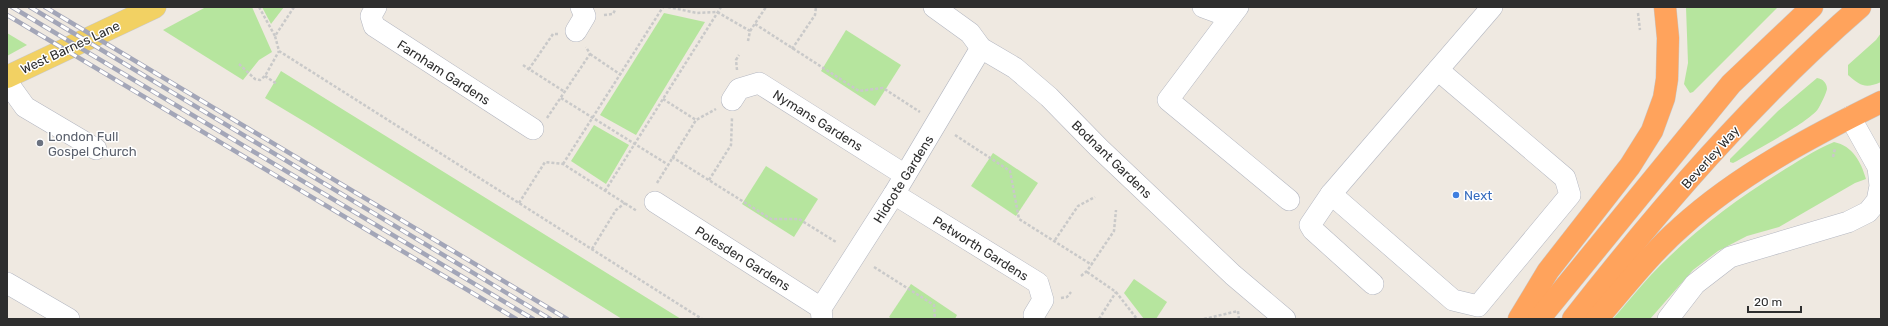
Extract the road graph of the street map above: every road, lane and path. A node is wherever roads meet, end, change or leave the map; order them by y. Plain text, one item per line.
1 (155, 7) edge
2 (259, 7) edge
3 (294, 7) edge
4 (376, 7) edge
5 (581, 7) edge
6 (663, 7) edge
7 (668, 7) edge
8 (720, 7) edge
9 (766, 7) edge
10 (816, 7) edge
11 (934, 7) edge
12 (1203, 7) edge
13 (1492, 7) edge
14 (1812, 7) edge
15 (1860, 7) edge
16 (1664, 8) edge
17 (717, 12) junction
18 (1234, 12) edge
19 (1638, 13) dead end
20 (755, 24) junction
21 (1640, 30) dead end
22 (576, 31) junction
23 (750, 31) junction
24 (275, 36) junction
25 (748, 41) dead end
26 (982, 48) junction
27 (792, 49) junction
28 (279, 51) junction
29 (590, 54) junction
30 (239, 64) dead end
31 (523, 65) dead end
32 (531, 70) junction
33 (1438, 70) junction
34 (621, 75) junction
35 (265, 76) junction
36 (7, 77) edge
37 (7, 82) edge
38 (277, 84) dead end
39 (565, 92) junction
40 (561, 98) junction
41 (663, 99) junction
42 (732, 100) junction
43 (1881, 102) edge
44 (920, 112) dead end
45 (1850, 117) junction
46 (593, 118) junction
47 (696, 120) junction
48 (533, 129) joint
49 (955, 135) dead end
50 (635, 143) junction
51 (96, 149) dead end
52 (672, 157) junction
53 (563, 164) junction
54 (668, 164) junction
55 (906, 175) junction
56 (709, 180) junction
57 (605, 191) junction
58 (894, 194) junction
59 (1331, 194) junction
60 (1095, 196) dead end
61 (1289, 200) dead end
62 (655, 202) junction
63 (1879, 202) edge
64 (519, 203) junction
65 (625, 203) junction
66 (1116, 210) dead end
67 (1055, 240) junction
68 (836, 242) dead end
69 (592, 249) junction
70 (1092, 265) junction
71 (874, 266) dead end
72 (1087, 272) junction
73 (1081, 276) dead end
74 (7, 283) edge
75 (1373, 284) dead end
76 (1116, 292) junction
77 (821, 313) edge
78 (1034, 315) dead end
79 (70, 319) edge
80 (702, 319) edge
81 (935, 319) edge
82 (1099, 319) edge
83 (1137, 319) edge
84 (1204, 319) edge
85 (1239, 319) edge
86 (1285, 319) edge
87 (1519, 319) edge
88 (1539, 319) edge
89 (1573, 319) edge
90 (1597, 319) edge
91 (1668, 319) edge

1 - 36 main road, West Barnes Lane
2 - 24 path
3 - 24 path
4 - 48 street, Farnham Gardens
5 - 22 street
6 - 34 path
7 - 17 path
8 - 17 path
9 - 20 path
10 - 27 path
11 - 26 street, Bodnant Gardens
12 - 18 street
13 - 33 street
14 - 88 highway
15 - 89 highway, Beverley Way
16 - 87 highway
17 - 23 path
17 - 41 path
18 - 61 street
19 - 21 path
20 - 23 path
20 - 27 path
22 - 29 path
22 - 32 path
23 - 25 path
24 - 28 path
26 - 55 street, Hidcote Gardens
26 - 86 street, Bodnant Gardens
27 - 44 path
28 - 35 path
28 - 64 path
29 - 34 path
29 - 39 path
30 - 35 path
31 - 32 path
32 - 39 path
33 - 59 street
33 - 59 street
34 - 46 path
35 - 38 path
37 - 51 street
39 - 40 path
40 - 46 path
40 - 48 path
41 - 47 path
41 - 50 path
42 - 47 path
42 - 55 street, Nymans Gardens
42 - 56 path
43 - 45 highway
45 - 63 street
45 - 90 highway
46 - 50 path
46 - 53 path
47 - 52 path
49 - 67 path
50 - 54 path
50 - 57 path
52 - 54 path
52 - 56 path
53 - 57 path
53 - 64 path
54 - 62 path
55 - 58 street, Hidcote Gardens
56 - 68 path
57 - 65 path
58 - 77 street, Hidcote Gardens
58 - 78 street, Petworth Gardens
59 - 75 street
60 - 67 path
62 - 65 path
62 - 77 street, Polesden Gardens
63 - 91 street
64 - 69 path
65 - 69 path
66 - 70 path
67 - 70 path
69 - 80 path
70 - 72 path
71 - 81 path
72 - 73 path
72 - 76 path
74 - 79 street
76 - 82 path
76 - 83 path
84 - 85 path

